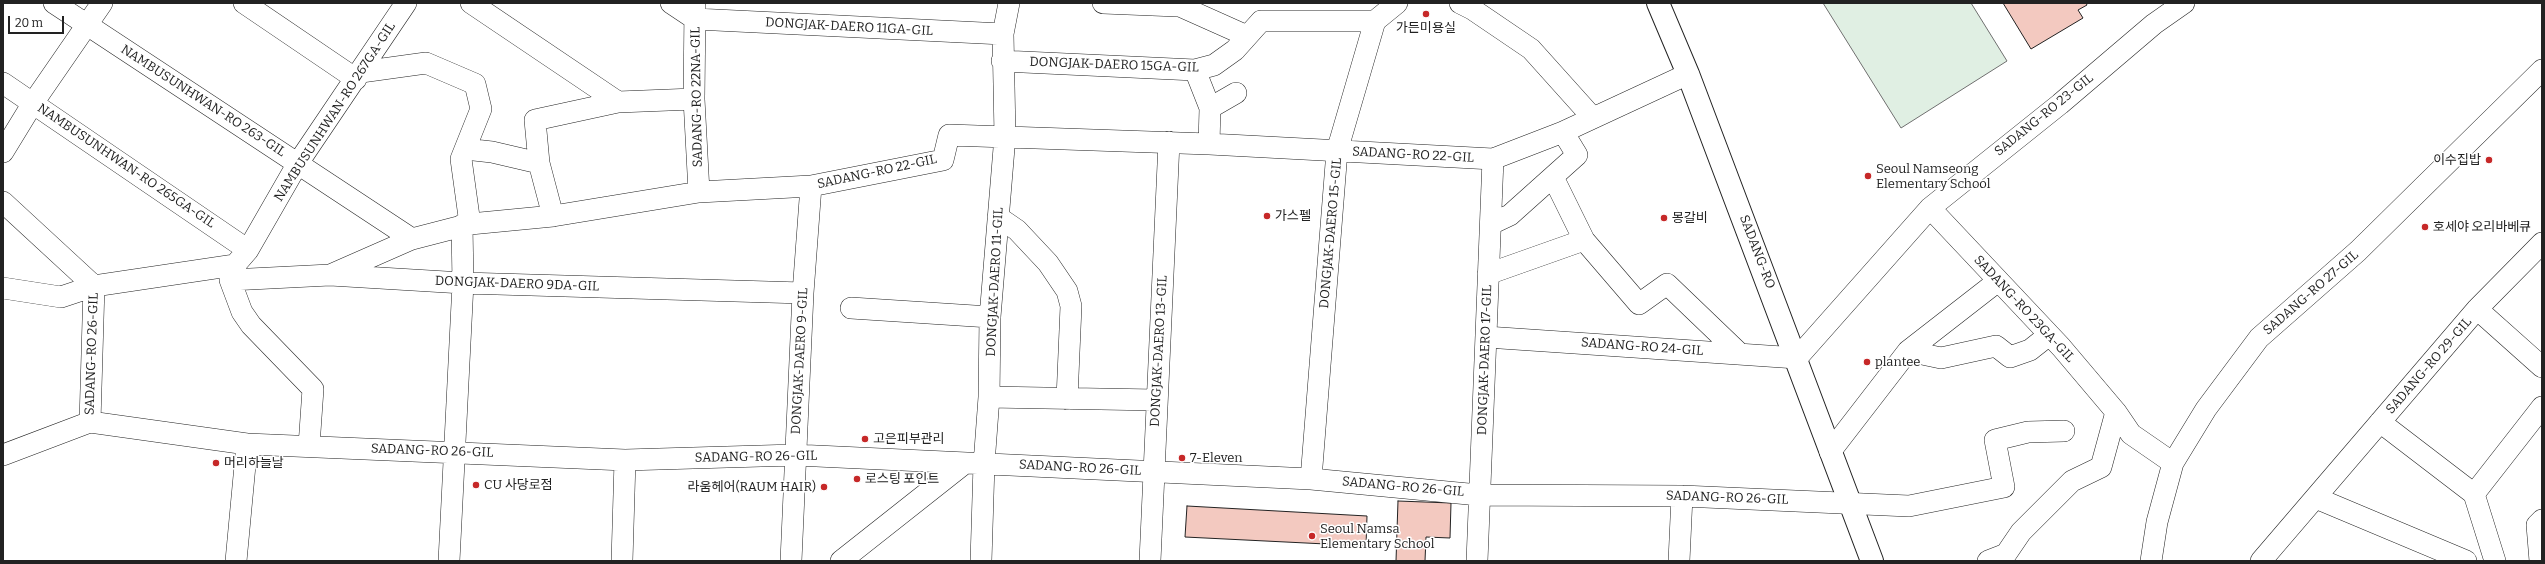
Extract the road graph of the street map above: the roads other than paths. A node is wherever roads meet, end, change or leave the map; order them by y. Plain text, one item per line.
1 (54, 3) edge
2 (102, 3) edge
3 (244, 3) edge
4 (406, 3) edge
5 (471, 3) edge
6 (671, 3) edge
7 (1009, 3) edge
8 (1103, 3) edge
9 (1397, 3) edge
10 (1460, 3) edge
11 (1658, 3) edge
12 (2184, 3) edge
13 (1175, 4) edge
14 (695, 11) edge
15 (1375, 21) junction
16 (86, 25) junction
17 (1003, 34) junction
18 (1247, 36) junction
19 (1002, 61) junction
20 (1195, 70) junction
21 (2542, 70) edge
22 (1688, 74) junction
23 (359, 75) junction
24 (3, 83) edge
25 (1236, 92) dead end
26 (694, 100) junction
27 (618, 102) junction
28 (32, 103) junction
29 (1210, 108) junction
30 (1593, 118) junction
31 (1563, 132) junction
32 (1005, 136) junction
33 (1169, 142) junction
34 (1209, 144) junction
35 (465, 149) junction
36 (1337, 151) junction
37 (3, 152) edge
38 (1493, 159) junction
39 (298, 163) junction
40 (539, 163) junction
41 (1553, 177) junction
42 (811, 186) junction
43 (699, 192) junction
44 (3, 202) edge
45 (1930, 208) junction
46 (553, 216) junction
47 (998, 217) junction
48 (1491, 224) junction
49 (466, 225) junction
50 (412, 239) junction
51 (1584, 240) junction
52 (2542, 243) edge
53 (248, 250) junction
54 (1488, 274) junction
55 (330, 275) junction
56 (1998, 281) junction
57 (463, 283) junction
58 (94, 286) junction
59 (3, 288) edge
60 (803, 293) junction
61 (851, 308) dead end
62 (2477, 309) junction
63 (990, 317) junction
64 (2049, 335) junction
65 (1486, 337) junction
66 (1908, 351) junction
67 (1739, 353) junction
68 (1797, 358) junction
69 (2542, 367) edge
70 (990, 397) junction
71 (1067, 398) junction
72 (1156, 400) junction
73 (2542, 407) edge
74 (2116, 412) junction
75 (90, 422) junction
76 (2380, 422) junction
77 (2064, 431) dead end
78 (247, 444) junction
79 (309, 446) junction
80 (454, 451) junction
81 (1830, 452) junction
82 (3, 455) edge
83 (796, 455) junction
84 (624, 460) junction
85 (974, 463) junction
86 (2173, 463) junction
87 (1153, 472) junction
88 (1311, 479) junction
89 (2474, 494) junction
90 (1479, 495) junction
91 (1682, 496) junction
92 (2316, 498) junction
93 (1850, 504) junction
94 (2542, 520) edge
95 (236, 561) edge
96 (449, 561) edge
97 (622, 561) edge
98 (791, 561) edge
99 (841, 561) edge
100 (981, 561) edge
101 (1150, 561) edge
102 (1476, 561) edge
103 (1679, 561) edge
104 (1872, 561) edge
105 (1988, 561) edge
106 (2151, 561) edge
107 (2261, 561) edge
108 (2466, 561) edge
109 (2495, 561) edge
110 (2540, 561) edge

1 - 16 street, NAMBUSUNHWAN-RO 263-GIL
2 - 16 street
3 - 23 street
4 - 23 street, NAMBUSUNHWAN-RO 267GA-GIL
5 - 27 street
6 - 14 street
7 - 17 street, DONGJAK-DAERO 11-GIL
8 - 13 street
9 - 15 street
10 - 30 street
11 - 22 main road, SADANG-RO
12 - 45 street, SADANG-RO 23-GIL
13 - 18 street
14 - 17 street, DONGJAK-DAERO 11GA-GIL
14 - 26 street, SADANG-RO 22NA-GIL
15 - 18 street, DONGJAK-DAERO 15GA-GIL
15 - 36 street, DONGJAK-DAERO 15-GIL
16 - 28 street
16 - 39 street, NAMBUSUNHWAN-RO 263-GIL
17 - 19 street, DONGJAK-DAERO 11-GIL
18 - 20 street, DONGJAK-DAERO 15GA-GIL
19 - 20 street, DONGJAK-DAERO 15GA-GIL
19 - 32 street, DONGJAK-DAERO 11-GIL
20 - 29 street
21 - 86 street, SADANG-RO 27-GIL
22 - 30 street, SADANG-RO 22-GIL
22 - 68 main road, SADANG-RO
23 - 35 street
23 - 39 street, NAMBUSUNHWAN-RO 267GA-GIL
24 - 28 street, NAMBUSUNHWAN-RO 265GA-GIL
25 - 29 street
26 - 27 street
26 - 43 street, SADANG-RO 22NA-GIL
27 - 40 street
28 - 37 street
28 - 53 street, NAMBUSUNHWAN-RO 265GA-GIL
29 - 34 street
30 - 31 street, SADANG-RO 22-GIL
31 - 38 street, SADANG-RO 22-GIL
31 - 41 street
32 - 33 street, SADANG-RO 22-GIL
32 - 42 street, SADANG-RO 22-GIL
32 - 47 street, DONGJAK-DAERO 11-GIL
33 - 34 street, SADANG-RO 22-GIL
33 - 72 street, DONGJAK-DAERO 13-GIL
34 - 36 street, SADANG-RO 22-GIL
35 - 40 street
35 - 49 street
36 - 38 street, SADANG-RO 22-GIL
36 - 88 street, DONGJAK-DAERO 15-GIL
38 - 48 street, DONGJAK-DAERO 17-GIL
39 - 50 street, NAMBUSUNHWAN-RO 263-GIL
39 - 53 street, NAMBUSUNHWAN-RO 267GA-GIL
40 - 46 street
41 - 48 street
41 - 51 street
42 - 43 street, SADANG-RO 22-GIL
42 - 60 street, DONGJAK-DAERO 9-GIL
43 - 46 street, SADANG-RO 22-GIL
44 - 58 street
45 - 56 street, SADANG-RO 23GA-GIL
45 - 68 street, SADANG-RO 23-GIL
46 - 49 street, SADANG-RO 22-GIL
47 - 63 street, DONGJAK-DAERO 11-GIL
47 - 71 street
48 - 54 street, DONGJAK-DAERO 17-GIL
49 - 50 street, SADANG-RO 22-GIL
49 - 57 street
50 - 55 street, SADANG-RO 22-GIL
51 - 54 street
51 - 67 street
52 - 62 street, SADANG-RO 29-GIL
53 - 58 street, NAMBUSUNHWAN-RO 267GA-GIL
54 - 65 street, DONGJAK-DAERO 17-GIL
55 - 57 street, DONGJAK-DAERO 9DA-GIL
55 - 79 street, DONGJAK-DAERO 9DA-GIL
56 - 64 street, SADANG-RO 23GA-GIL
56 - 66 street
57 - 60 street, DONGJAK-DAERO 9DA-GIL
57 - 80 street
58 - 59 street, NAMBUSUNHWAN-RO 267GA-GIL
58 - 75 street, SADANG-RO 26-GIL
60 - 83 street, DONGJAK-DAERO 9-GIL
61 - 63 street
62 - 69 street, SADANG-RO 29-GIL
62 - 76 street, SADANG-RO 29-GIL
63 - 70 street, DONGJAK-DAERO 11-GIL
64 - 66 street
64 - 74 street, SADANG-RO 23GA-GIL
65 - 67 street, SADANG-RO 24-GIL
65 - 90 street, DONGJAK-DAERO 17-GIL
66 - 81 street
67 - 68 street, SADANG-RO 24-GIL
68 - 81 main road, SADANG-RO
70 - 71 street
70 - 85 street, DONGJAK-DAERO 11-GIL
71 - 72 street
72 - 87 street, DONGJAK-DAERO 13-GIL
73 - 89 street
74 - 86 street, SADANG-RO 23GA-GIL
74 - 105 street
75 - 78 street, SADANG-RO 26-GIL
75 - 82 street, SADANG-RO 26-GIL
76 - 89 street, SADANG-RO 29-GIL
76 - 92 street, SADANG-RO 29-GIL
77 - 93 street
78 - 79 street, SADANG-RO 26-GIL
78 - 95 street
79 - 80 street, SADANG-RO 26-GIL
80 - 84 street, SADANG-RO 26-GIL
80 - 96 street
81 - 93 main road, SADANG-RO
83 - 84 street, SADANG-RO 26-GIL
83 - 85 street, SADANG-RO 26-GIL
83 - 98 street, DONGJAK-DAERO 9-GIL
84 - 97 street
85 - 87 street, SADANG-RO 26-GIL
85 - 99 street
85 - 100 street, DONGJAK-DAERO 11-GIL
86 - 106 street, SADANG-RO 27-GIL
87 - 88 street, SADANG-RO 26-GIL
87 - 101 street, DONGJAK-DAERO 13-GIL
88 - 90 street, SADANG-RO 26-GIL
89 - 109 street
90 - 91 street, SADANG-RO 26-GIL
90 - 102 street, DONGJAK-DAERO 17-GIL
91 - 93 street, SADANG-RO 26-GIL
91 - 103 street
92 - 107 street, SADANG-RO 29-GIL
92 - 108 street
93 - 104 main road, SADANG-RO
94 - 110 street

